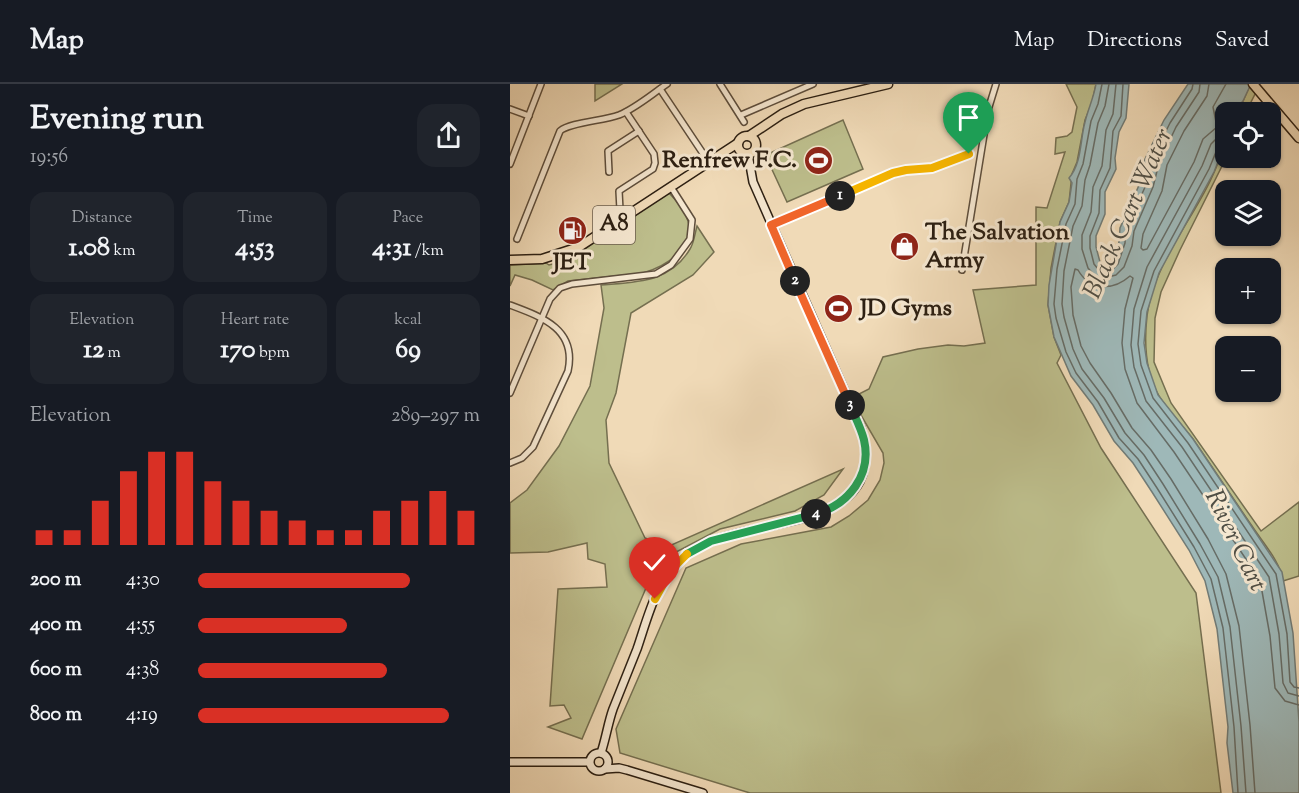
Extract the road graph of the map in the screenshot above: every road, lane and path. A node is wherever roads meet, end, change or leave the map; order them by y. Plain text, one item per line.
1 (541, 84) edge
2 (667, 84) edge
3 (720, 84) edge
4 (813, 84) edge
5 (888, 84) edge
6 (996, 84) edge
7 (1256, 87) edge
8 (660, 89) junction
9 (510, 109) edge
10 (626, 112) junction
11 (741, 115) junction
12 (528, 116) junction
13 (744, 122) dead end
14 (639, 131) junction
15 (1299, 138) edge
16 (752, 139) junction
17 (735, 147) junction
18 (748, 154) junction
19 (969, 154) dead end
20 (511, 160) edge
21 (708, 162) junction
22 (609, 172) dead end
23 (671, 186) junction
24 (620, 210) dead end
25 (771, 225) junction
26 (517, 239) dead end
27 (510, 260) edge
28 (962, 270) dead end
29 (510, 305) edge
30 (543, 318) junction
31 (510, 393) edge
32 (510, 463) edge
33 (602, 753) junction
34 (608, 760) junction
35 (510, 762) edge
36 (589, 762) junction
37 (619, 768) junction
38 (605, 769) junction
39 (704, 793) edge

1 - 12 street
2 - 8 street
3 - 11 street
4 - 11 street
5 - 16 main road
6 - 28 street
7 - 15 main road
8 - 10 street
8 - 21 street
9 - 12 street
10 - 14 street
10 - 26 street
11 - 13 street
12 - 20 street
14 - 22 street
14 - 24 street
16 - 17 main road
16 - 18 main road
17 - 18 main road
17 - 21 main road, A8
18 - 25 street
19 - 25 street
21 - 23 main road, A8
23 - 27 main road, A8
23 - 30 street
25 - 33 street
29 - 30 street
30 - 31 street
30 - 32 street
33 - 34 street
33 - 36 street
34 - 37 street
34 - 38 street
35 - 36 street
36 - 38 street
37 - 38 street
37 - 39 street

